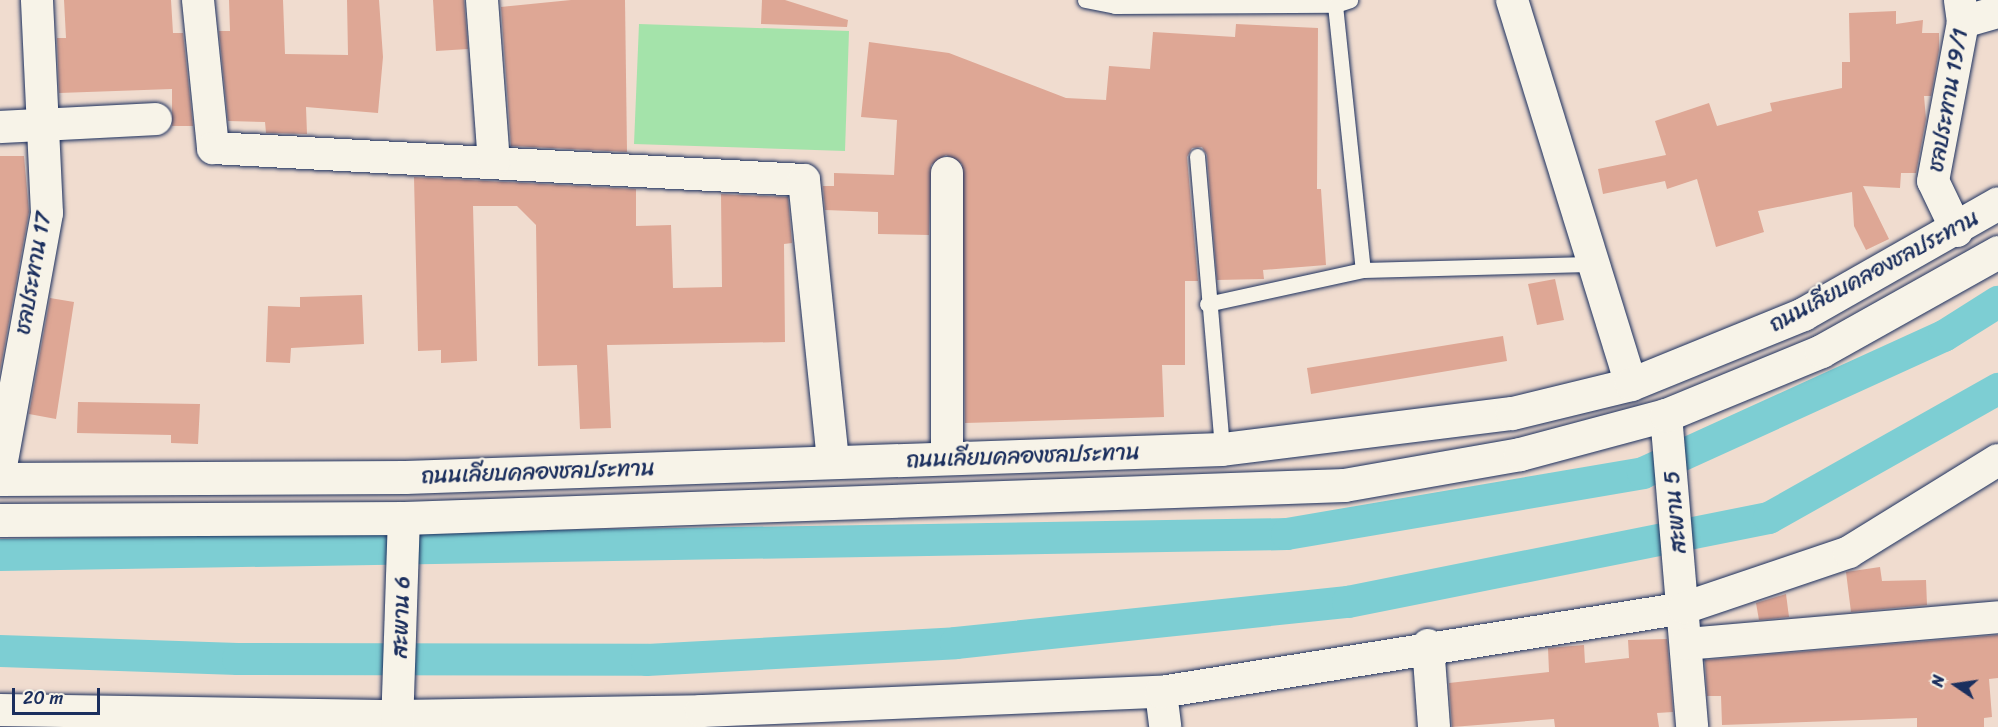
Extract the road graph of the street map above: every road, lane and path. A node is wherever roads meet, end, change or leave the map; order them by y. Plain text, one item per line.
1 (37, 0) edge
2 (198, 0) edge
3 (482, 0) edge
4 (1085, 0) edge
5 (1512, 0) edge
6 (1342, 3) edge
7 (1962, 11) edge
8 (1998, 12) edge
9 (156, 119) dead end
10 (44, 125) junction
11 (0, 127) edge
12 (1197, 156) dead end
13 (494, 162) junction
14 (947, 173) dead end
15 (1998, 203) edge
16 (1957, 231) junction
17 (1998, 252) edge
18 (1598, 264) junction
19 (1363, 270) junction
20 (1208, 304) junction
21 (1631, 384) junction
22 (1666, 416) junction
23 (1222, 449) junction
24 (947, 458) junction
25 (1998, 460) edge
26 (833, 462) junction
27 (0, 472) edge
28 (405, 477) junction
29 (0, 478) edge
30 (404, 518) junction
31 (0, 520) edge
32 (1684, 608) junction
33 (1998, 617) edge
34 (1686, 644) junction
35 (1428, 645) junction
36 (1161, 692) junction
37 (19, 717) edge
38 (698, 719) edge
39 (106, 720) edge
40 (397, 721) edge
41 (1165, 727) edge
42 (1434, 727) edge
43 (1692, 727) edge

1 - 10 street, ชลประทาน 17
2 - 13 street
3 - 13 street
4 - 6 lane
5 - 18 street
6 - 19 lane
7 - 8 street
7 - 16 street, ชลประทาน 19/1
9 - 10 street
10 - 11 street
10 - 27 street, ชลประทาน 17
12 - 20 lane
13 - 26 street
14 - 24 street
15 - 16 street, ถนนเลียบคลองชลประทาน
16 - 21 street, ถนนเลียบคลองชลประทาน
17 - 22 street, ถนนเลียบคลองชลประทาน
18 - 19 lane
18 - 21 street
19 - 20 lane
20 - 23 lane
21 - 23 street, ถนนเลียบคลองชลประทาน
22 - 30 street, ถนนเลียบคลองชลประทาน
22 - 32 street, สะพาน 5
23 - 24 street, ถนนเลียบคลองชลประทาน
24 - 26 street, ถนนเลียบคลองชลประทาน
25 - 32 street
26 - 28 street, ถนนเลียบคลองชลประทาน
28 - 29 street, ถนนเลียบคลองชลประทาน
28 - 30 street
30 - 31 street, ถนนเลียบคลองชลประทาน
30 - 40 street, สะพาน 6
32 - 34 street, สะพาน 5
32 - 35 street
33 - 34 street
34 - 43 street, สะพาน 5
35 - 36 street
35 - 42 street
36 - 38 street
36 - 41 street
37 - 39 street
38 - 40 street
39 - 40 street

